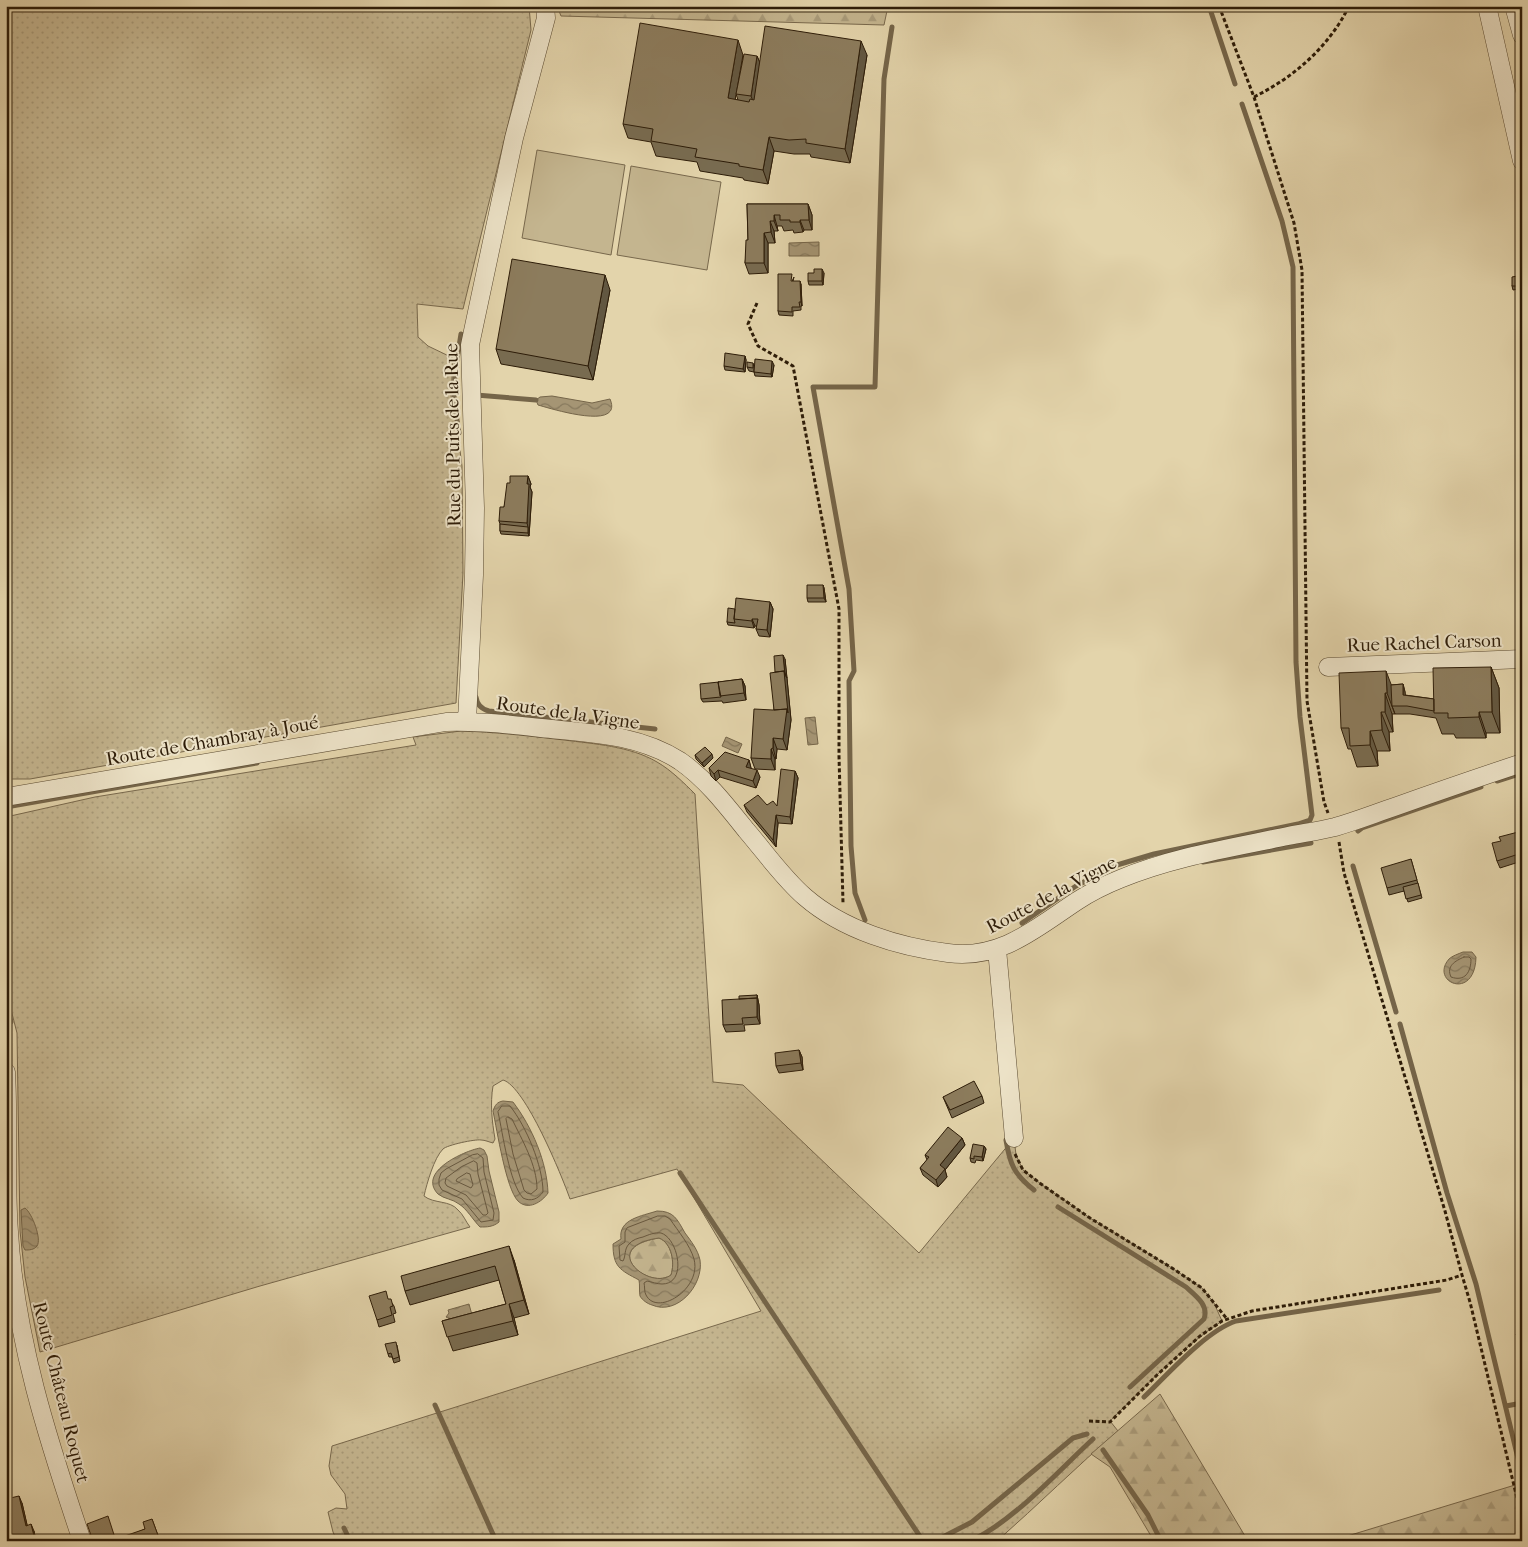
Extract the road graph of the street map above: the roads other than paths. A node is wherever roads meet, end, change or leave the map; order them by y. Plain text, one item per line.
1 (545, 6) edge
2 (1487, 6) edge
3 (1514, 6) edge
4 (1522, 35) edge
5 (1522, 161) edge
6 (1522, 659) edge
7 (1328, 667) dead end
8 (467, 721) junction
9 (424, 725) joint
10 (1522, 763) edge
11 (6, 797) edge
12 (997, 949) junction
13 (6, 1072) edge
14 (1014, 1138) road end
15 (82, 1541) edge

1 - 8 street, Rue du Puits de la Rue
2 - 5 street
3 - 4 street
6 - 7 street, Rue Rachel Carson
8 - 9 street, Route de la Vigne
8 - 12 street, Route de la Vigne
9 - 11 street, Route de Chambray à Joué
10 - 12 street, Route de la Vigne
12 - 14 street
13 - 15 street, Route Château Roquet

